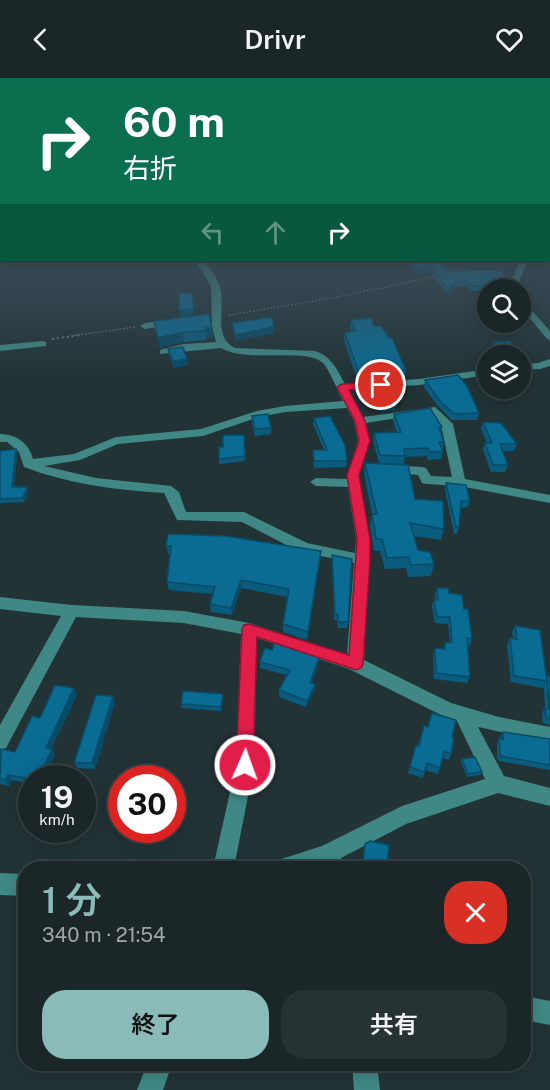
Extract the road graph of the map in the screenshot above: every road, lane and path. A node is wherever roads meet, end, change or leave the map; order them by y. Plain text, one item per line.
1 (214, 284) edge
2 (400, 284) edge
3 (531, 314) edge
4 (213, 318) junction
5 (187, 321) edge
6 (146, 326) joint
7 (550, 337) edge
8 (43, 344) joint
9 (223, 345) junction
10 (0, 348) edge
11 (164, 352) dead end
12 (550, 362) edge
13 (531, 366) edge
14 (477, 374) edge
15 (342, 387) junction
16 (350, 404) junction
17 (360, 421) junction
18 (0, 438) edge
19 (28, 464) junction
20 (366, 468) junction
21 (316, 482) dead end
22 (459, 482) junction
23 (354, 483) junction
24 (550, 499) edge
25 (363, 561) junction
26 (0, 603) edge
27 (72, 611) junction
28 (249, 629) junction
29 (356, 664) junction
30 (463, 715) junction
31 (550, 735) edge
32 (0, 742) edge
33 (498, 784) junction
34 (550, 797) edge
35 (224, 861) edge
36 (332, 861) edge
37 (0, 884) edge
38 (18, 885) edge
39 (531, 1009) edge
40 (550, 1013) edge
41 (157, 1071) edge
42 (366, 1071) edge
43 (150, 1090) edge
44 (367, 1090) edge

1 - 4 street
2 - 4 path
3 - 7 street
4 - 9 street
5 - 6 street
6 - 8 path
8 - 10 street
9 - 11 street
9 - 15 street
12 - 13 street
14 - 15 street
15 - 16 street
16 - 17 street
16 - 19 street
17 - 20 street
17 - 22 street
18 - 19 street
19 - 25 street
20 - 22 street
20 - 23 street
21 - 23 street
22 - 24 street
23 - 25 street
25 - 29 street
26 - 27 street
27 - 28 street
27 - 32 street
28 - 29 street
28 - 35 street
29 - 30 street
30 - 31 street
30 - 33 street
33 - 34 street
33 - 36 street
37 - 38 street
39 - 40 street
41 - 43 street
42 - 44 street

